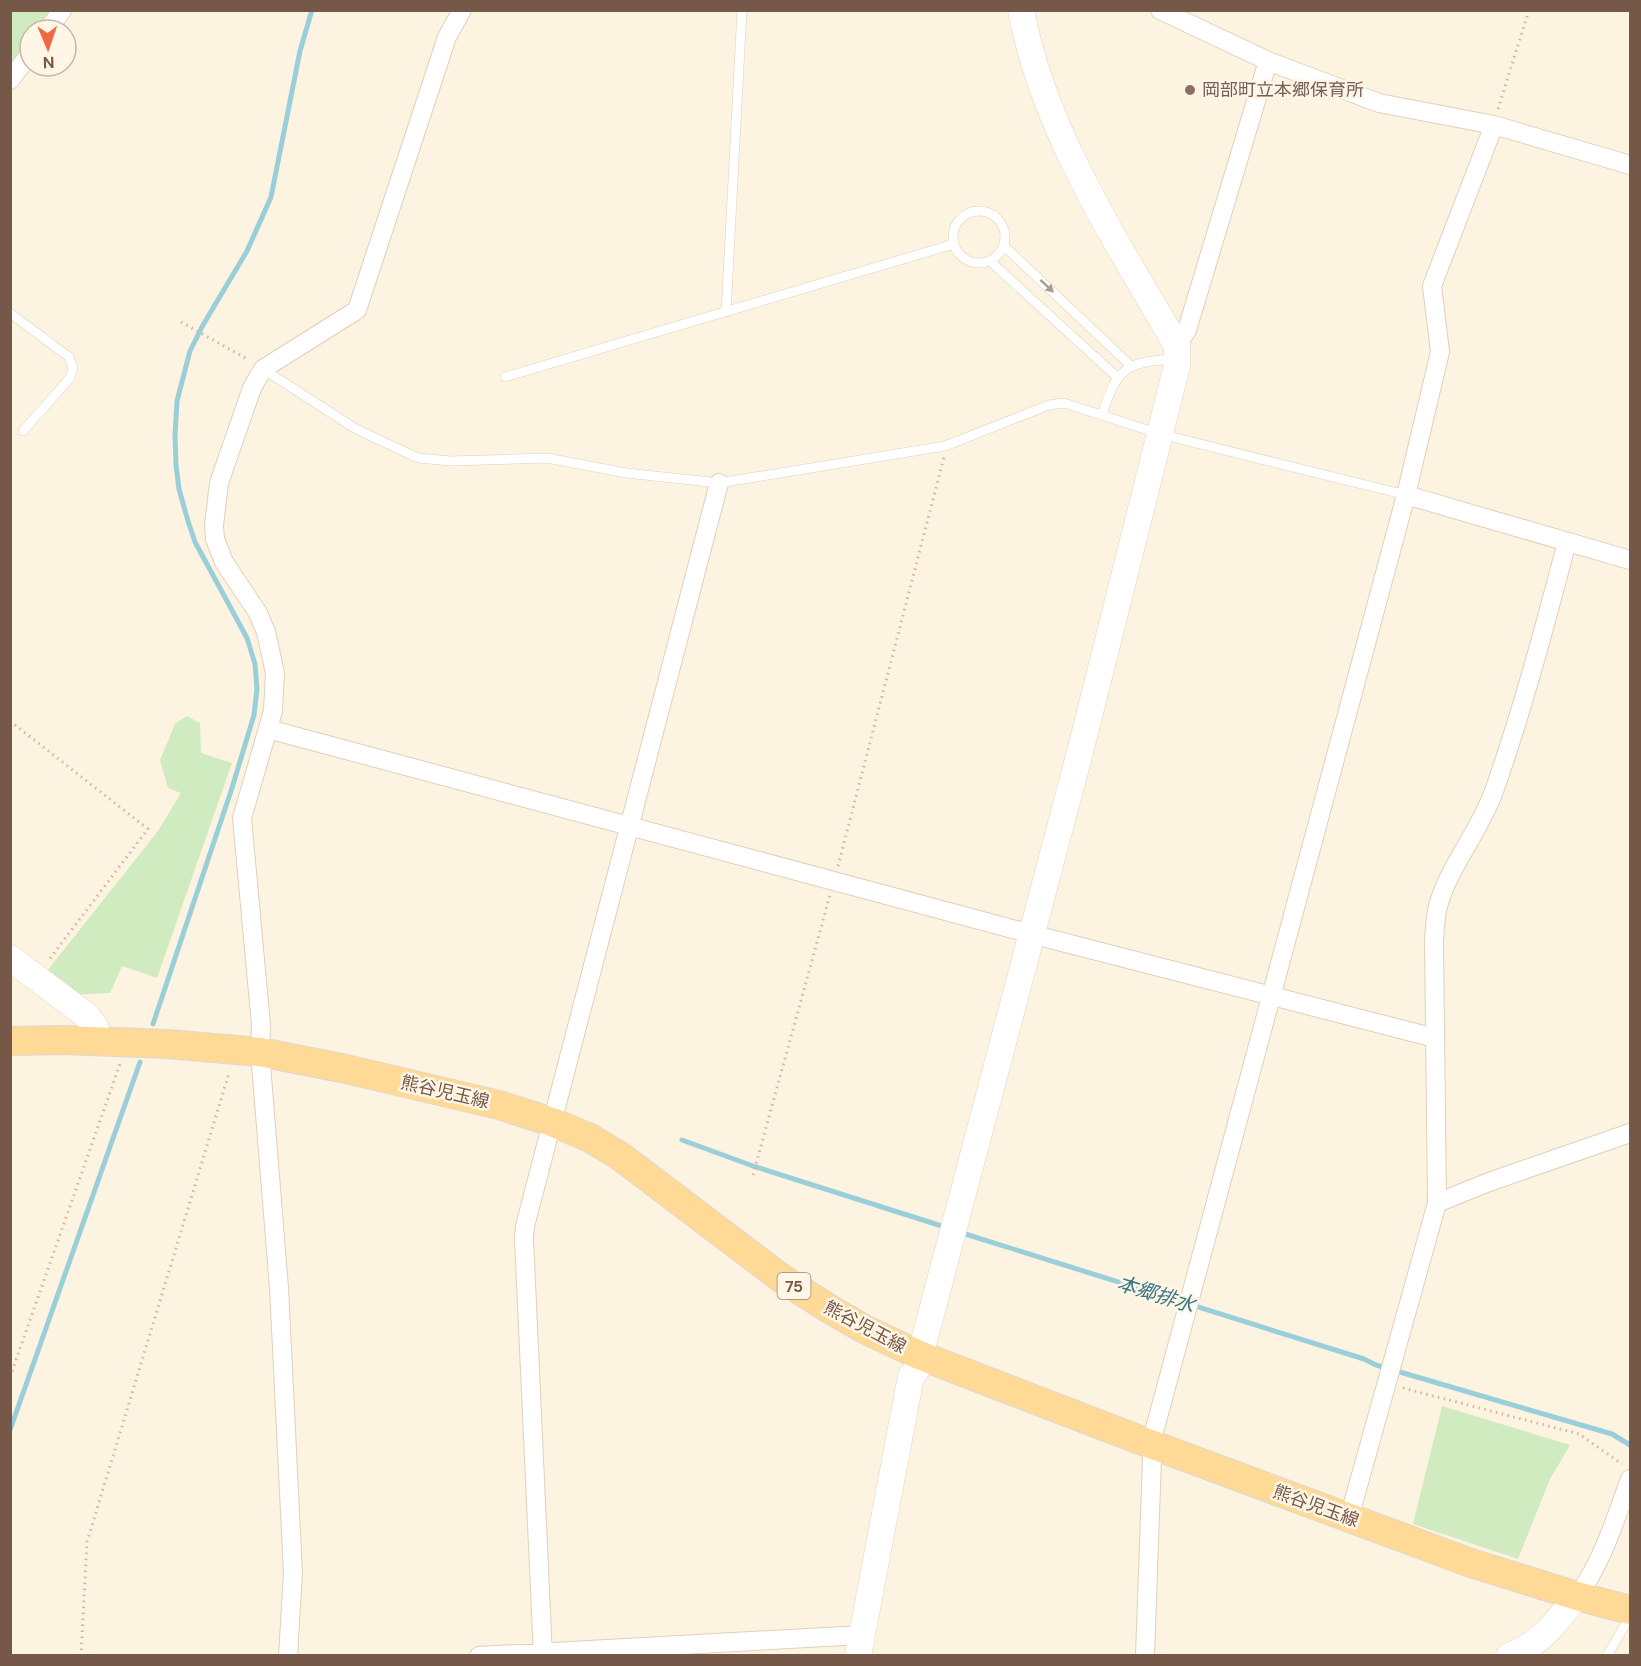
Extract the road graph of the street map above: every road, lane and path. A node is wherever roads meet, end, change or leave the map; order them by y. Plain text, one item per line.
1 (462, 10) edge
2 (742, 10) edge
3 (1021, 10) edge
4 (1160, 10) edge
5 (1529, 10) edge
6 (1268, 62) junction
7 (1494, 125) junction
8 (1630, 165) edge
9 (954, 244) junction
10 (1004, 246) junction
11 (990, 261) junction
12 (10, 312) edge
13 (726, 312) junction
14 (181, 322) dead end
15 (1177, 352) junction
16 (1131, 366) junction
17 (263, 369) junction
18 (505, 377) dead end
19 (1117, 377) junction
20 (1102, 415) junction
21 (23, 431) dead end
22 (1160, 434) junction
23 (945, 446) junction
24 (719, 483) junction
25 (1406, 495) junction
26 (1567, 542) junction
27 (1630, 560) edge
28 (10, 721) edge
29 (268, 729) junction
30 (628, 826) junction
31 (834, 881) junction
32 (1031, 934) junction
33 (10, 958) edge
34 (36, 978) junction
35 (1271, 995) junction
36 (1435, 1038) junction
37 (10, 1041) edge
38 (111, 1041) junction
39 (248, 1051) junction
40 (552, 1122) junction
41 (1630, 1133) edge
42 (753, 1175) dead end
43 (1437, 1203) junction
44 (919, 1355) junction
45 (10, 1377) edge
46 (1387, 1384) junction
47 (1153, 1445) junction
48 (1630, 1470) edge
49 (1630, 1479) edge
50 (1349, 1518) junction
51 (1577, 1596) junction
52 (1630, 1610) edge
53 (1630, 1616) edge
54 (860, 1645) edge
55 (543, 1654) edge
56 (81, 1656) edge
57 (288, 1656) edge
58 (479, 1656) edge
59 (1145, 1656) edge
60 (1509, 1656) edge
61 (1607, 1656) edge

1 - 17 street
2 - 13 lane
3 - 15 street
4 - 6 street
5 - 7 path
6 - 7 street
6 - 15 street
7 - 8 street
7 - 25 street
9 - 10 lane
9 - 11 lane
9 - 13 lane
10 - 11 lane
10 -> 16 lane
11 - 19 lane
12 - 21 lane
13 - 18 lane
14 - 17 path
15 - 16 lane
15 - 22 street
16 - 19 lane
17 - 24 lane
17 - 29 street
19 - 20 lane
20 - 22 lane
20 - 23 lane
22 - 25 lane
22 - 32 street
23 - 24 lane
23 - 31 path
24 - 30 street
25 - 26 street
25 - 35 street
26 - 27 street
26 - 36 street
28 - 34 path
29 - 30 street
29 - 39 street
30 - 31 street
30 - 40 street
31 - 32 street
31 - 42 path
32 - 35 street
32 - 44 street
33 - 34 street
34 - 38 street
35 - 36 street
35 - 47 street
36 - 43 street
37 - 38 main road, 熊谷児玉線 / 75
38 - 39 main road, 熊谷児玉線 / 75
38 - 45 path
39 - 40 main road, 熊谷児玉線 / 75
39 - 56 path
39 - 57 street
40 - 44 main road, 熊谷児玉線 / 75
40 - 55 street
41 - 43 street
43 - 46 street
44 - 47 main road, 熊谷児玉線 / 75
44 - 54 street
46 - 48 path
46 - 50 street
47 - 50 main road, 熊谷児玉線 / 75
47 - 59 street
49 - 51 street
50 - 51 main road, 熊谷児玉線 / 75
51 - 52 main road, 熊谷児玉線 / 75
51 - 60 street
53 - 61 lane
54 - 55 street
55 - 58 street

